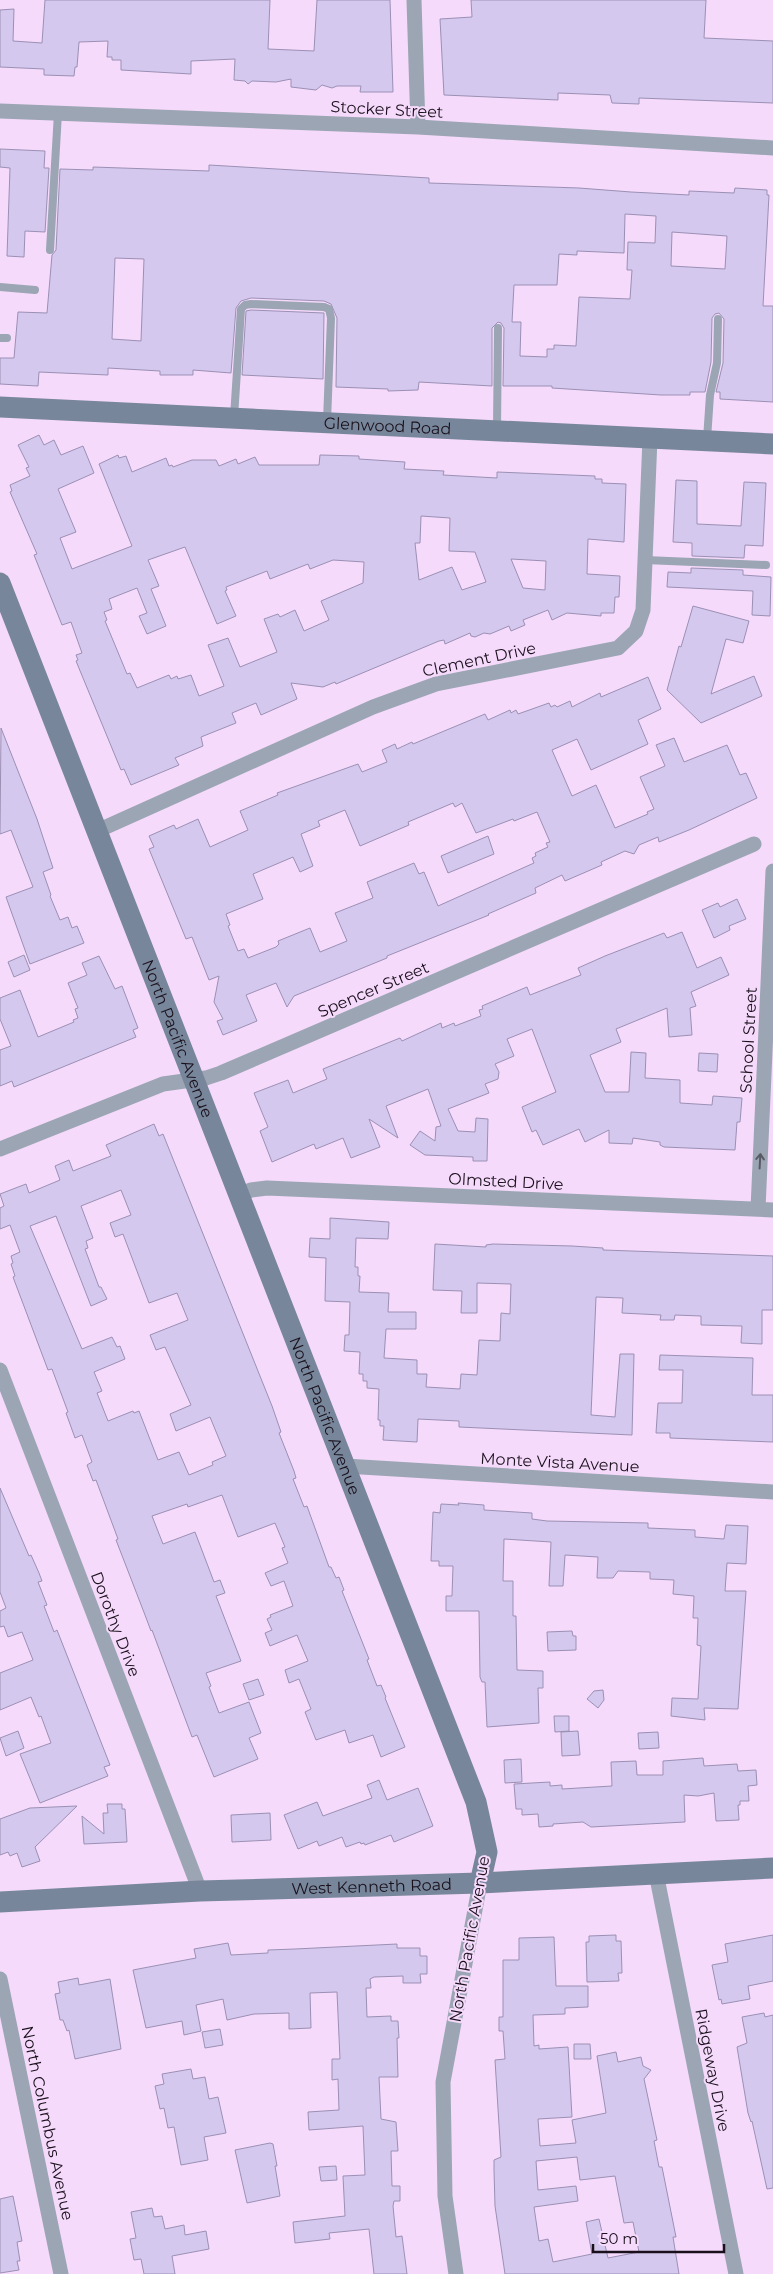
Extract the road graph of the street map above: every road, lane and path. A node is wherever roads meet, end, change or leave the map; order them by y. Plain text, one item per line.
1 (414, 0) edge
2 (0, 111) edge
3 (58, 113) junction
4 (418, 128) junction
5 (773, 148) edge
6 (50, 250) dead end
7 (0, 287) edge
8 (35, 290) dead end
9 (718, 319) dead end
10 (498, 328) dead end
11 (0, 407) edge
12 (234, 418) junction
13 (326, 423) junction
14 (497, 431) junction
15 (650, 438) junction
16 (707, 441) junction
17 (773, 444) edge
18 (645, 560) junction
19 (766, 565) dead end
20 (0, 583) edge
21 (97, 831) junction
22 (754, 844) dead end
23 (773, 871) edge
24 (773, 887) edge
25 (194, 1079) junction
26 (0, 1149) edge
27 (239, 1195) junction
28 (758, 1209) junction
29 (773, 1210) edge
30 (0, 1370) edge
31 (345, 1466) junction
32 (773, 1492) edge
33 (773, 1868) edge
34 (656, 1873) junction
35 (480, 1882) junction
36 (200, 1891) junction
37 (0, 1902) edge
38 (0, 1979) edge
39 (61, 2274) edge
40 (456, 2274) edge
41 (736, 2274) edge

1 - 4 street
2 - 3 street, Stocker Street
3 - 4 street, Stocker Street
3 - 6 lane
4 - 5 street, Stocker Street
7 - 8 lane
9 - 16 lane
10 - 14 lane
11 - 12 street, Glenwood Road
12 - 13 street, Glenwood Road
12 - 13 lane
13 - 14 street, Glenwood Road
14 - 15 street, Glenwood Road
15 - 16 street, Glenwood Road
15 - 18 street, Clement Drive
16 - 17 street, Glenwood Road
18 - 19 lane
18 - 21 street, Clement Drive
20 - 21 street, North Pacific Avenue
21 - 25 street, North Pacific Avenue
22 - 25 street, Spencer Street
23 - 24 street, School Street
28 -> 24 street, School Street
25 - 26 street, Spencer Street
25 - 27 street, North Pacific Avenue
27 - 28 street, Olmsted Drive
27 - 31 street, North Pacific Avenue
28 - 29 street, Olmsted Drive
30 - 36 street, Dorothy Drive
31 - 32 street, Monte Vista Avenue
31 - 35 street, North Pacific Avenue
33 - 34 street, West Kenneth Road
34 - 35 street, West Kenneth Road
34 - 41 street, Ridgeway Drive
35 - 36 street, West Kenneth Road
35 - 40 street, North Pacific Avenue
36 - 37 street, West Kenneth Road
38 - 39 street, North Columbus Avenue

